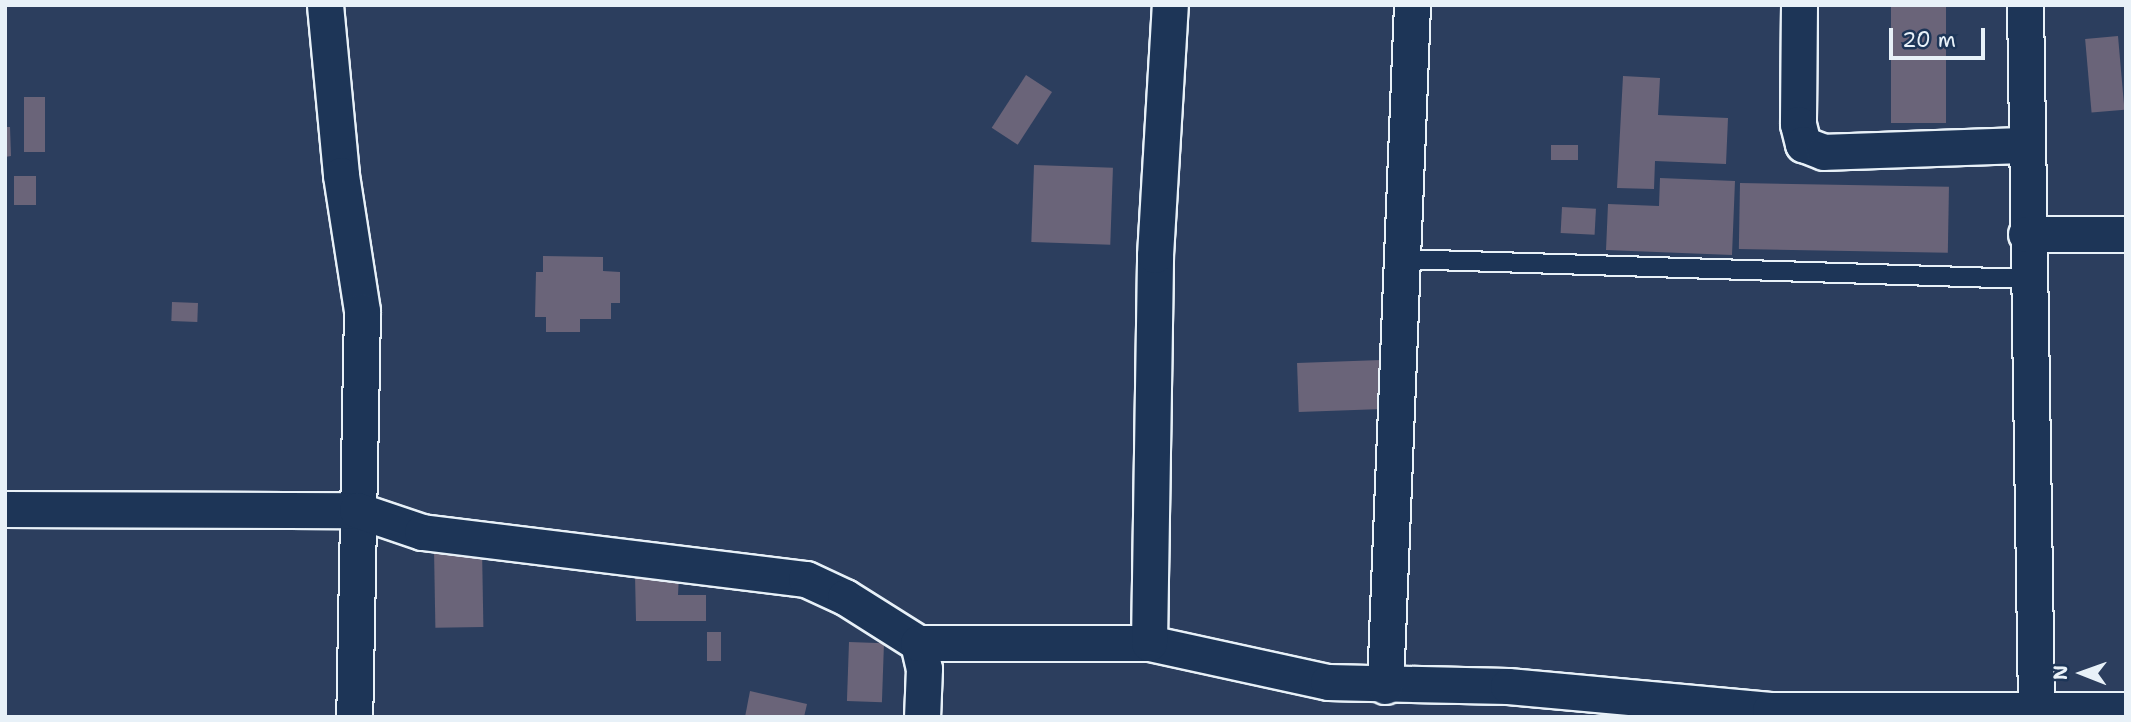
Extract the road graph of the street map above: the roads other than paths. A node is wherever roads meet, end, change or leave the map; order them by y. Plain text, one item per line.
1 (325, 5) edge
2 (1170, 5) edge
3 (1412, 5) edge
4 (1799, 5) edge
5 (2025, 5) edge
6 (2026, 145) junction
7 (2026, 234) junction
8 (2126, 234) edge
9 (1402, 259) junction
10 (2028, 279) junction
11 (5, 509) edge
12 (357, 510) junction
13 (918, 643) junction
14 (1149, 643) junction
15 (1385, 686) junction
16 (2036, 709) junction
17 (2126, 710) edge
18 (1770, 714) edge
19 (354, 717) edge
20 (922, 717) edge

1 - 12 street
2 - 14 street
3 - 9 street
4 - 6 street
5 - 6 street
6 - 7 street
7 - 8 street
7 - 10 street
9 - 10 lane
9 - 15 street
10 - 16 street
11 - 12 street
12 - 13 street
12 - 19 street
13 - 14 street
13 - 20 street
14 - 15 street
15 - 18 street
16 - 17 street
16 - 18 street

